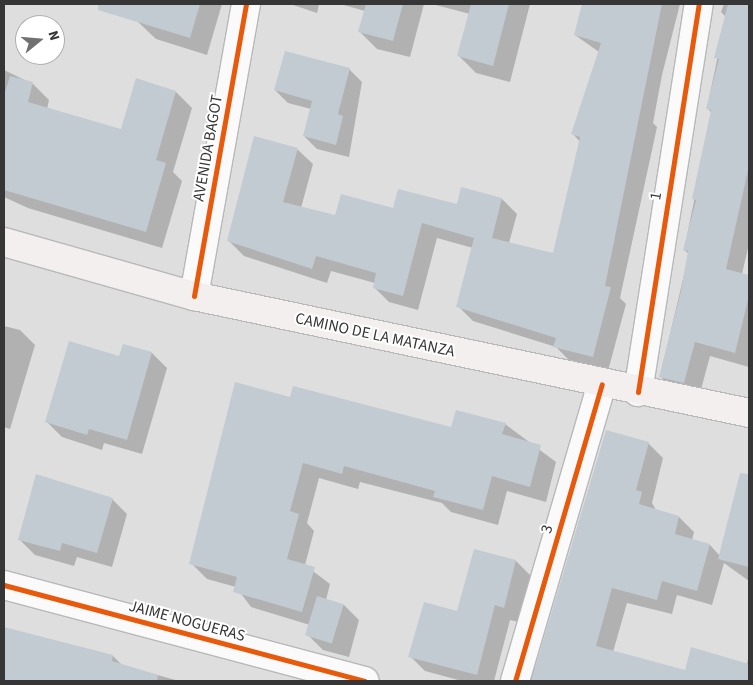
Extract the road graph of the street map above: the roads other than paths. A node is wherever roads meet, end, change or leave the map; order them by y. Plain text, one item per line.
1 (246, 4) edge
2 (699, 4) edge
3 (4, 242) edge
4 (194, 296) junction
5 (602, 384) junction
6 (638, 392) junction
7 (749, 413) edge
8 (4, 585) edge
9 (364, 681) edge
10 (515, 681) edge

1 - 4 street, AVENIDA BAGOT
2 - 6 street, 1
3 - 4 main road, CAMINO DE LA MATANZA
4 - 5 main road, CAMINO DE LA MATANZA
5 - 6 main road, CAMINO DE LA MATANZA
5 - 10 street, 3
6 - 7 main road, CAMINO DE LA MATANZA
8 - 9 street, JAIME NOGUERAS

